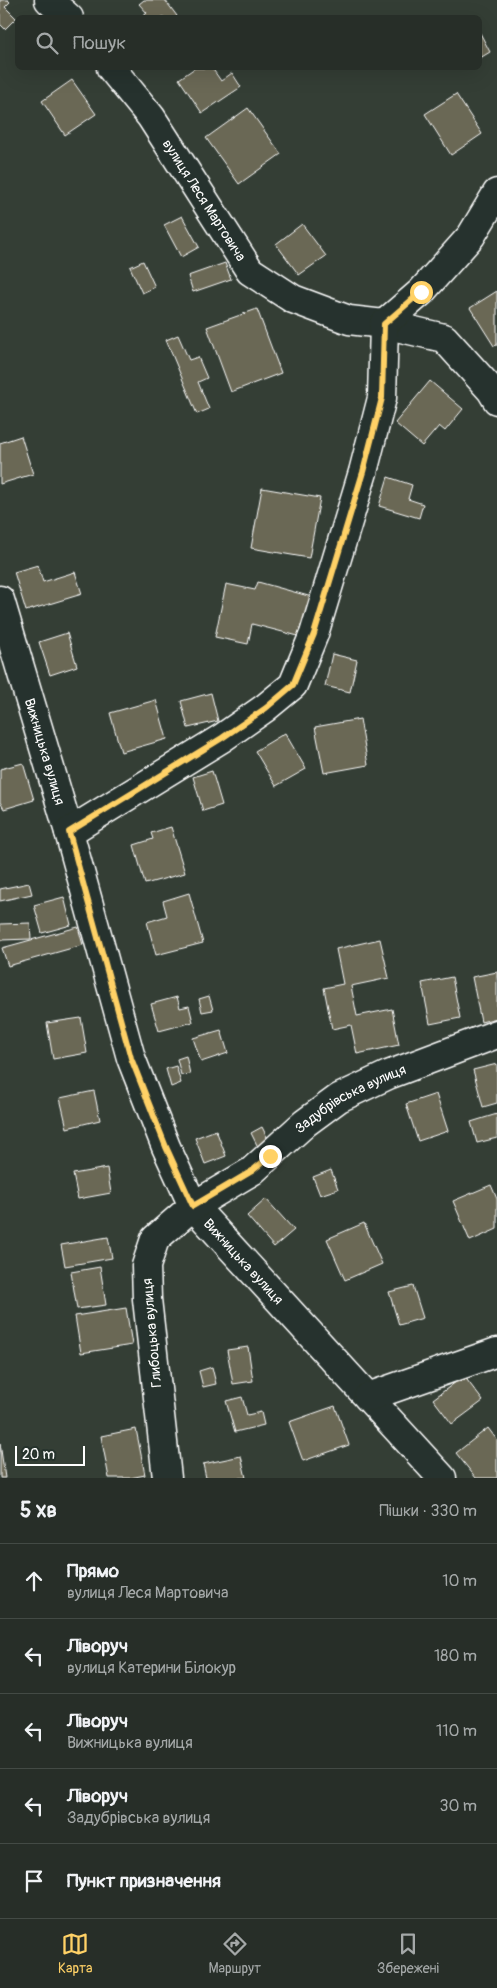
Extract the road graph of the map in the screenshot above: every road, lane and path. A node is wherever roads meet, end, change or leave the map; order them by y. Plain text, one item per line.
1 (49, 0) edge
2 (66, 15) edge
3 (112, 70) edge
4 (497, 194) edge
5 (384, 324) junction
6 (497, 400) edge
7 (0, 600) edge
8 (69, 832) junction
9 (497, 1034) edge
10 (193, 1206) junction
11 (497, 1352) edge
12 (368, 1398) junction
13 (167, 1478) edge
14 (442, 1478) edge

1 - 2 street
3 - 5 street, вулиця Леся Мартовича
4 - 5 street
5 - 6 street, вулиця Леся Мартовича
5 - 8 street
7 - 8 street, Вижницька вулиця
8 - 10 street, Вижницька вулиця
9 - 10 street, Задубрівська вулиця
10 - 12 street, Вижницька вулиця
10 - 13 street, Глибоцька вулиця
11 - 12 street
12 - 14 street, Вижницька вулиця

